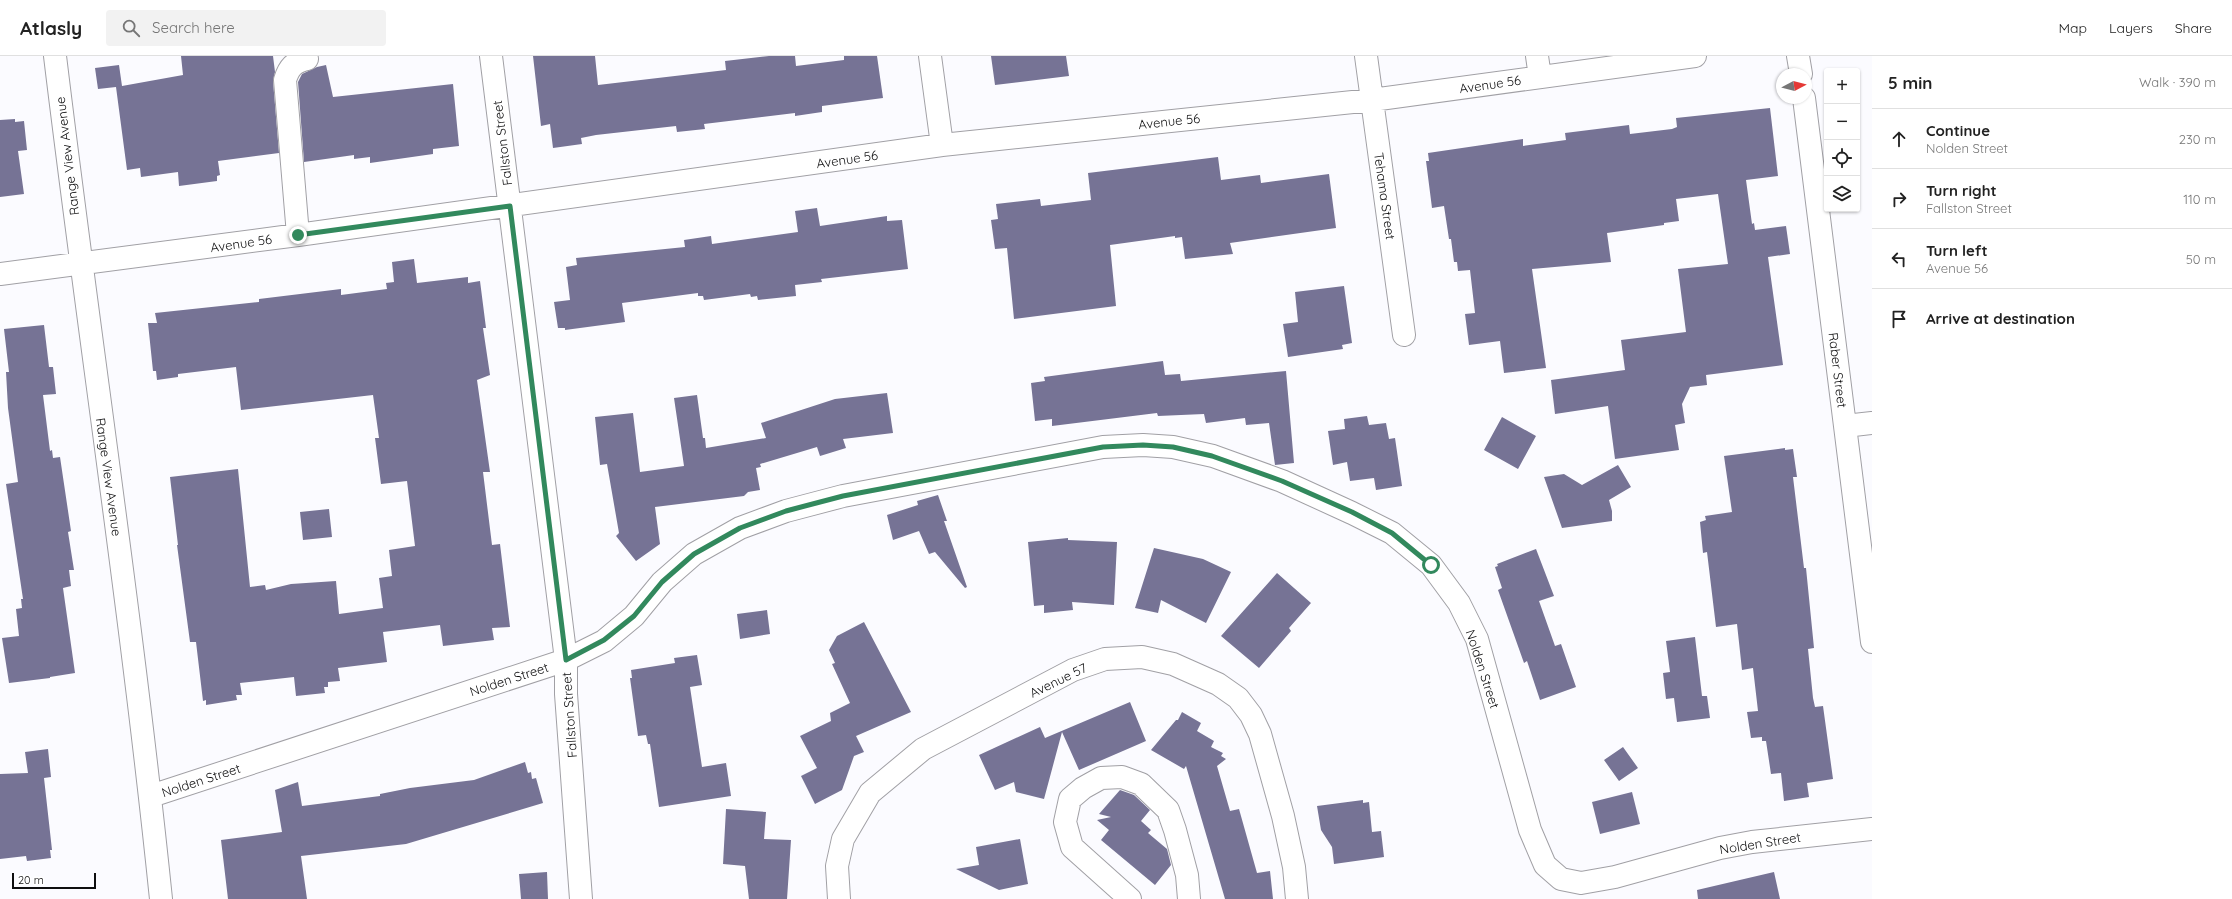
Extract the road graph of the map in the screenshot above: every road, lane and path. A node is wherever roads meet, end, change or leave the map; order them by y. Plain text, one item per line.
1 (55, 56) edge
2 (492, 56) edge
3 (930, 56) edge
4 (1366, 56) edge
5 (1695, 56) edge
6 (1798, 56) edge
7 (307, 59) dead end
8 (1538, 66) edge
9 (1800, 68) edge
10 (1372, 100) junction
11 (1805, 104) edge
12 (942, 145) junction
13 (510, 206) junction
14 (298, 235) junction
15 (80, 265) junction
16 (0, 274) edge
17 (1404, 336) dead end
18 (1872, 423) edge
19 (1845, 426) junction
20 (1872, 642) edge
21 (566, 660) junction
22 (151, 796) junction
23 (1872, 829) edge
24 (161, 899) edge
25 (581, 899) edge
26 (839, 899) edge
27 (1130, 899) edge
28 (1189, 899) edge
29 (1297, 899) edge

1 - 15 street, Range View Avenue
2 - 13 street, Fallston Street
3 - 12 street
4 - 10 street, Tehama Street
5 - 8 street, Avenue 56
6 - 9 street
7 - 14 street
8 - 10 street, Avenue 56
10 - 12 street, Avenue 56
10 - 17 street, Tehama Street
11 - 19 street, Raber Street
12 - 13 street, Avenue 56
13 - 14 street, Avenue 56
13 - 21 street, Fallston Street
14 - 15 street, Avenue 56
15 - 16 street, Avenue 56
15 - 22 street, Range View Avenue
18 - 19 street
19 - 20 street, Raber Street
21 - 22 street, Nolden Street
21 - 23 street, Nolden Street
21 - 25 street, Fallston Street
22 - 24 street, Range View Avenue
26 - 29 street, Avenue 57
27 - 28 street

